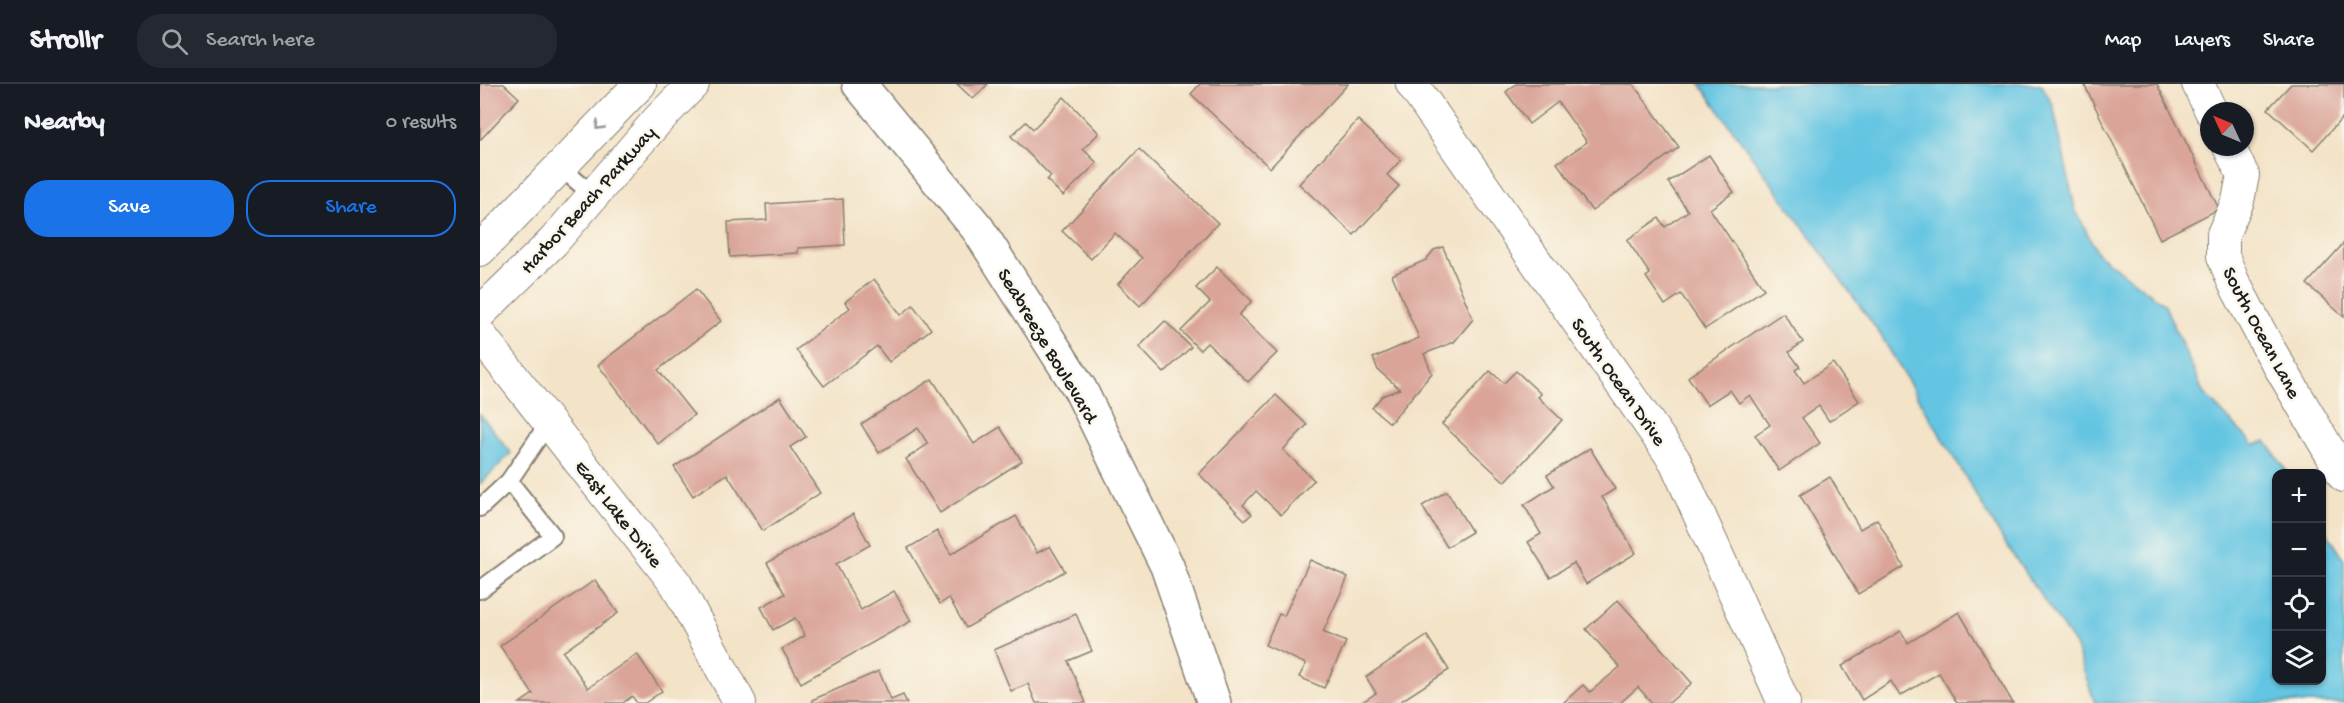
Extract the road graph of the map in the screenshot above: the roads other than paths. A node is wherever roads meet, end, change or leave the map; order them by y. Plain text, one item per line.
1 (640, 84) edge
2 (693, 84) edge
3 (858, 84) edge
4 (1412, 84) edge
5 (2198, 84) edge
6 (2207, 102) edge
7 (2234, 156) edge
8 (560, 167) junction
9 (593, 195) junction
10 (480, 249) edge
11 (480, 313) edge
12 (480, 335) edge
13 (549, 422) junction
14 (2344, 476) edge
15 (509, 481) junction
16 (480, 508) edge
17 (480, 590) edge
18 (740, 703) edge
19 (1214, 703) edge
20 (1784, 703) edge

1 -> 8 street, Harbor Beach Parkway
2 - 9 street, Harbor Beach Parkway
3 - 19 main road, Seabreeze Boulevard
4 - 20 street, South Ocean Drive
5 - 6 street
7 - 14 street, South Ocean Lane
8 - 9 lane
8 - 10 street, Harbor Beach Parkway
9 - 11 street, Harbor Beach Parkway
12 - 13 street, East Lake Drive
13 - 15 lane
13 - 18 street, East Lake Drive
15 - 16 lane
15 - 17 lane

